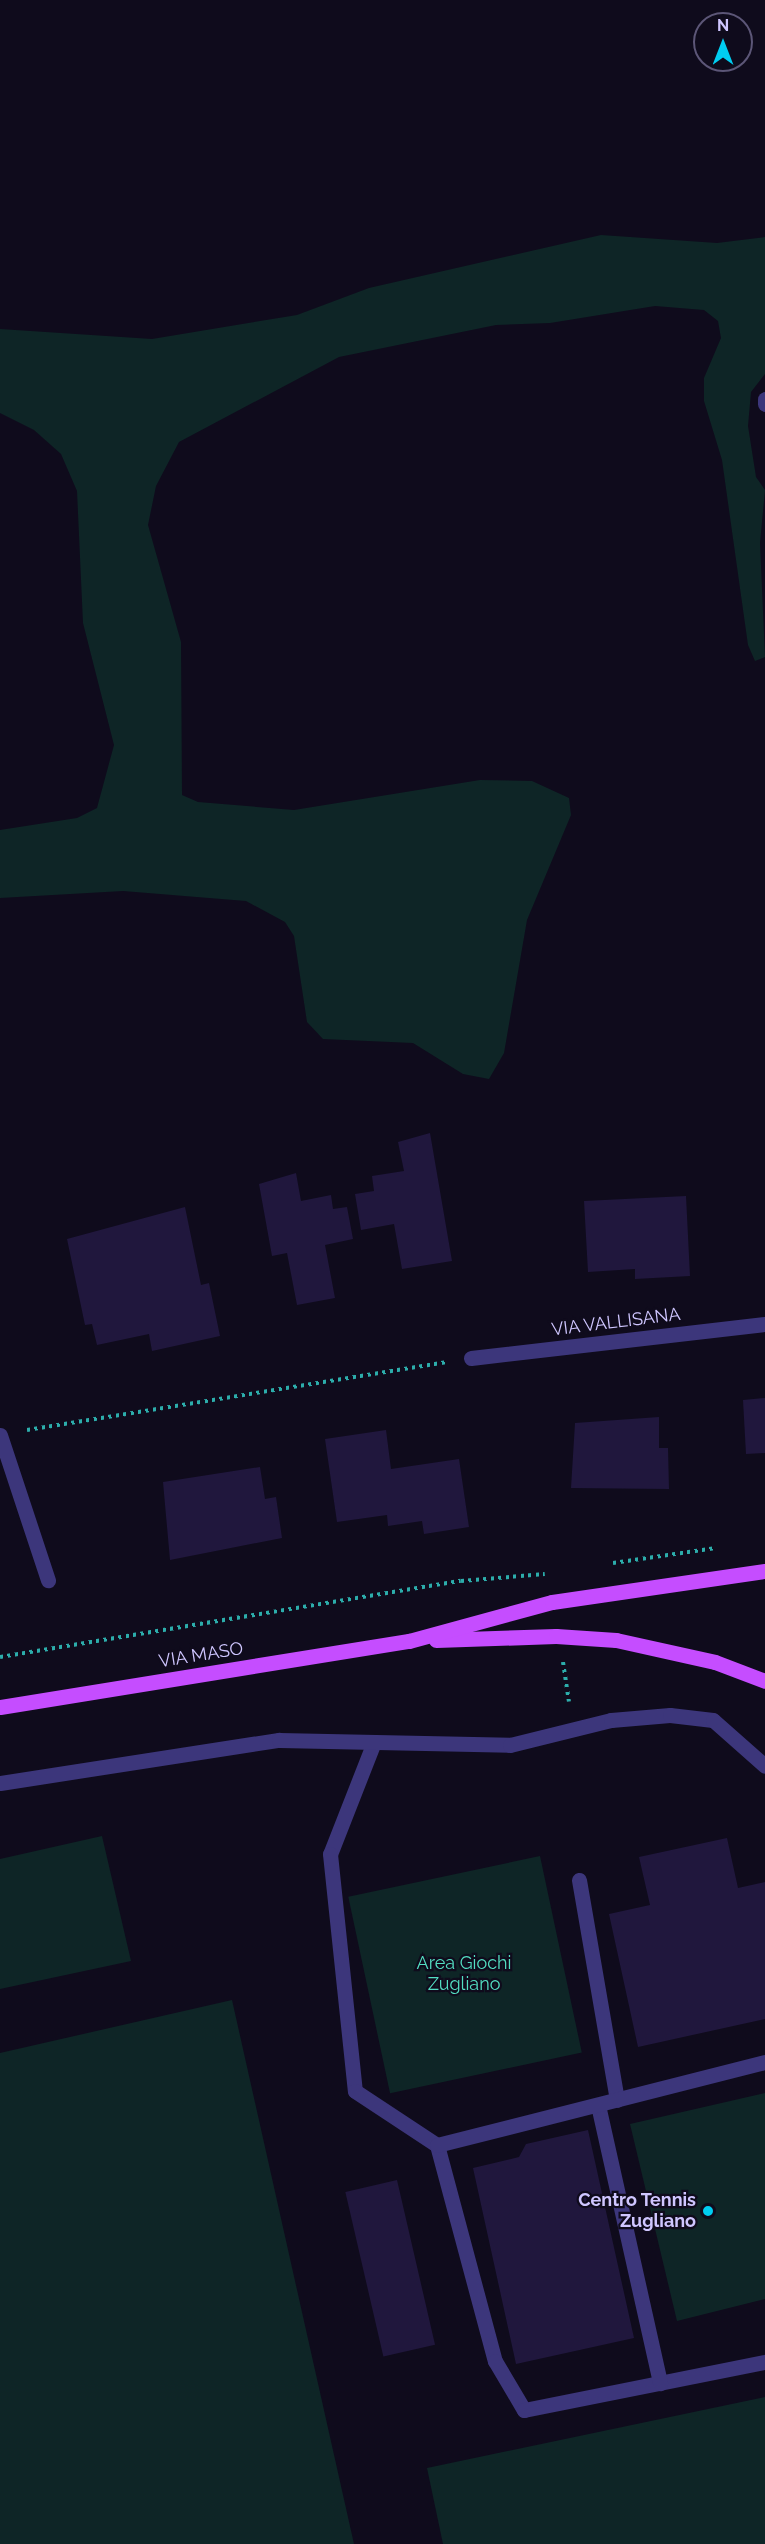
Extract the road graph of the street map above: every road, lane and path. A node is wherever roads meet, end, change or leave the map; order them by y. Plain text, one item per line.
1 (765, 399) edge
2 (765, 404) edge
3 (765, 1324) edge
4 (471, 1358) joint
5 (1, 1435) edge
6 (765, 1571) edge
7 (48, 1580) dead end
8 (409, 1641) junction
9 (562, 1649) dead end
10 (765, 1681) edge
11 (0, 1707) edge
12 (573, 1729) junction
13 (374, 1742) junction
14 (765, 1766) edge
15 (0, 1783) edge
16 (579, 1880) dead end
17 (765, 2062) edge
18 (617, 2100) junction
19 (598, 2105) junction
20 (437, 2145) junction
21 (765, 2362) edge
22 (660, 2384) junction

1 - 2 street
3 - 4 street, VIA VALLISANA
4 - 5 path
5 - 7 street
6 - 8 main road
8 - 10 main road
8 - 11 main road, VIA MASO
9 - 12 path
12 - 13 street
12 - 14 street
13 - 15 street
13 - 20 street
16 - 18 street
17 - 18 street
18 - 19 street
19 - 20 street
19 - 22 street
20 - 22 street
21 - 22 street

